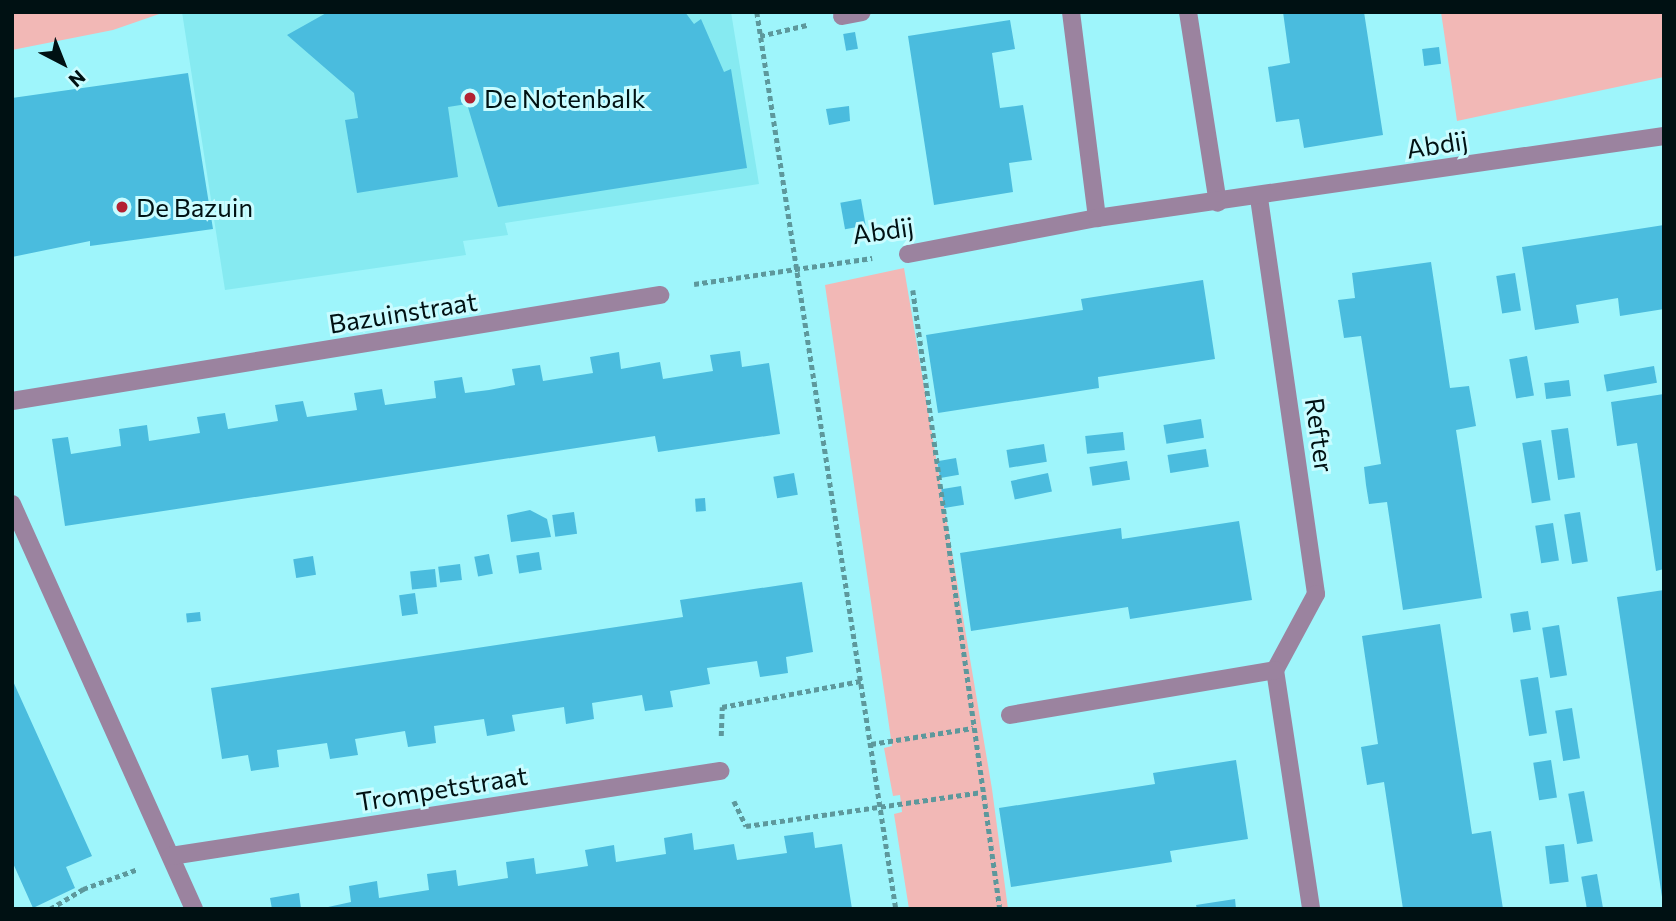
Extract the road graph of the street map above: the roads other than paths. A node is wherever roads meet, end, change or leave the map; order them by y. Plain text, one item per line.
1 (862, 12) edge
2 (1071, 12) edge
3 (1188, 12) edge
4 (842, 16) road end
5 (1664, 136) edge
6 (1259, 198) junction
7 (1218, 203) junction
8 (1097, 218) junction
9 (908, 254) road end
10 (660, 295) road end
11 (12, 401) edge
12 (12, 504) edge
13 (1275, 670) junction
14 (1010, 715) road end
15 (720, 771) road end
16 (172, 856) junction
17 (194, 909) edge
18 (1311, 909) edge

1 - 4 street
2 - 8 street
3 - 7 street
5 - 6 street, Abdij
6 - 7 street, Abdij
6 - 13 street, Refter
7 - 8 street, Abdij
8 - 9 street, Abdij
10 - 11 street, Bazuinstraat
12 - 16 street
13 - 14 street
13 - 18 street
15 - 16 street, Trompetstraat
16 - 17 street

